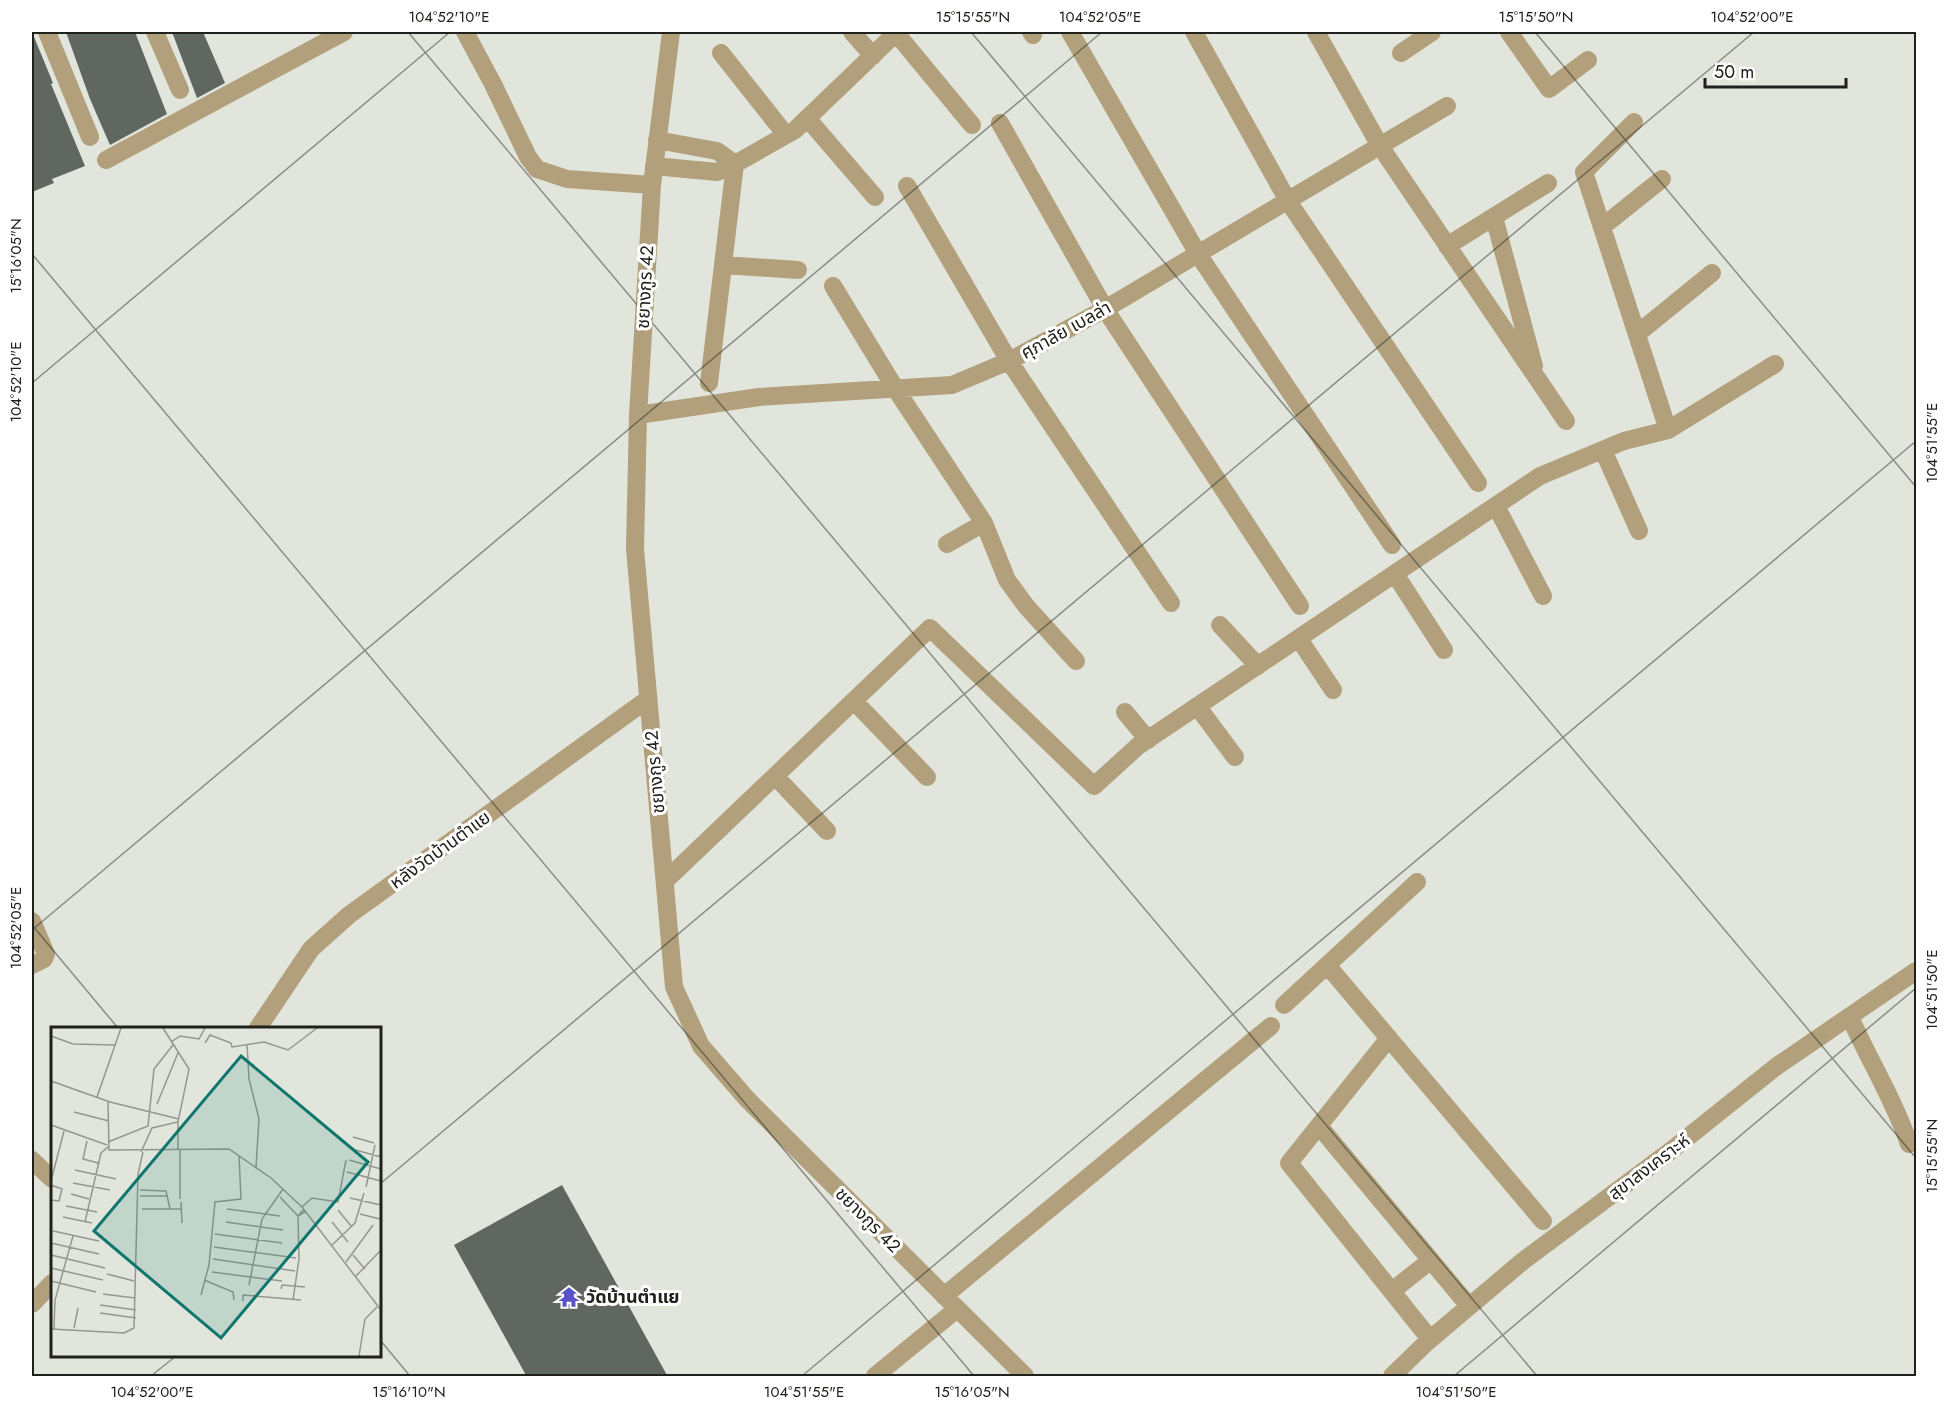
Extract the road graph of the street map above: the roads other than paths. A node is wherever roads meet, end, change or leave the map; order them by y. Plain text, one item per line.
1 (47, 32) edge
2 (155, 32) edge
3 (344, 32) edge
4 (465, 32) edge
5 (671, 32) edge
6 (852, 32) edge
7 (897, 32) edge
8 (1070, 32) edge
9 (1194, 32) edge
10 (1316, 32) edge
11 (1432, 32) edge
12 (1509, 32) edge
13 (721, 53) dead end
14 (1401, 53) dead end
15 (873, 56) junction
16 (1588, 60) dead end
17 (180, 90) dead end
18 (1447, 106) dead end
19 (807, 118) junction
20 (1634, 122) dead end
21 (1000, 123) dead end
22 (972, 125) dead end
23 (786, 135) junction
24 (90, 137) dead end
25 (657, 140) junction
26 (1380, 146) junction
27 (106, 160) dead end
28 (735, 164) junction
29 (654, 166) junction
30 (1662, 179) dead end
31 (1548, 183) dead end
32 (652, 185) junction
33 (907, 186) dead end
34 (875, 197) dead end
35 (1288, 201) junction
36 (1494, 217) junction
37 (1602, 227) junction
38 (1448, 246) junction
39 (1198, 254) junction
40 (723, 265) junction
41 (798, 270) dead end
42 (1712, 273) dead end
43 (833, 286) dead end
44 (1105, 309) junction
45 (1638, 334) junction
46 (1009, 361) junction
47 (1775, 364) dead end
48 (1538, 380) junction
49 (709, 383) dead end
50 (895, 388) junction
51 (638, 415) junction
52 (1566, 422) dead end
53 (1668, 430) junction
54 (1603, 450) junction
55 (1478, 483) dead end
56 (1496, 506) junction
57 (984, 523) junction
58 (1640, 531) dead end
59 (947, 544) dead end
60 (1392, 545) dead end
61 (1395, 574) junction
62 (1543, 596) dead end
63 (1170, 603) dead end
64 (1300, 606) dead end
65 (1220, 625) dead end
66 (1299, 639) junction
67 (1444, 650) dead end
68 (1076, 661) dead end
69 (1258, 666) junction
70 (1333, 690) dead end
71 (648, 699) junction
72 (854, 701) junction
73 (1197, 706) junction
74 (1125, 712) dead end
75 (1148, 740) junction
76 (1235, 757) dead end
77 (776, 776) junction
78 (927, 777) dead end
79 (827, 831) dead end
80 (665, 881) junction
81 (1417, 882) dead end
82 (32, 921) edge
83 (32, 965) edge
84 (1327, 965) junction
85 (1917, 971) edge
86 (1284, 1005) dead end
87 (1851, 1017) junction
88 (1271, 1026) dead end
89 (259, 1027) edge
90 (1389, 1038) junction
91 (1319, 1126) junction
92 (1909, 1144) dead end
93 (32, 1160) edge
94 (51, 1178) edge
95 (1543, 1221) dead end
96 (1431, 1260) junction
97 (51, 1284) edge
98 (1392, 1291) junction
99 (951, 1302) junction
100 (32, 1304) edge
101 (1469, 1306) junction
102 (1430, 1339) junction
103 (875, 1377) edge
104 (1025, 1377) edge
105 (1392, 1377) edge

1 - 24 street
2 - 17 street
3 - 27 street
4 - 32 street
5 - 25 street, ชยางกูร 42
6 - 15 street
7 - 15 street
7 - 22 street
8 - 39 street
9 - 35 street
10 - 26 street
11 - 14 street
12 - 16 street
13 - 23 street
15 - 19 street
18 - 26 street, ศุภาลัย เบลล่า
19 - 23 street
19 - 34 street
20 - 37 street
21 - 44 street
23 - 28 street
25 - 28 street
25 - 29 street, ชยางกูร 42
26 - 35 street, ศุภาลัย เบลล่า
26 - 38 street
28 - 29 street
28 - 40 street
29 - 32 street, ชยางกูร 42
30 - 37 street
31 - 36 street
32 - 51 street, ชยางกูร 42
33 - 46 street
35 - 39 street, ศุภาลัย เบลล่า
35 - 55 street
36 - 38 street
36 - 48 street
37 - 45 street
38 - 48 street
39 - 44 street, ศุภาลัย เบลล่า
39 - 60 street
40 - 41 street
40 - 49 street
42 - 45 street
43 - 50 street
44 - 46 street, ศุภาลัย เบลล่า
44 - 64 street
45 - 53 street
46 - 50 street, ศุภาลัย เบลล่า
46 - 63 street
47 - 53 street
48 - 52 street
50 - 51 street, ศุภาลัย เบลล่า
50 - 57 street
51 - 71 street, ชยางกูร 42
53 - 54 street
54 - 56 street
54 - 58 street
56 - 61 street
56 - 62 street
57 - 59 street
57 - 68 street
61 - 66 street
61 - 67 street
65 - 69 street
66 - 69 street
66 - 70 street
69 - 73 street
71 - 80 street, ชยางกูร 42
71 - 89 street, หลังวัดบ้านตำแย
72 - 75 street
72 - 77 street
72 - 78 street
73 - 75 street
73 - 76 street
74 - 75 street
77 - 79 street
77 - 80 street
80 - 99 street, ชยางกูร 42
81 - 84 street
82 - 83 street
84 - 86 street
84 - 90 street
85 - 87 street, สุขาสงเคราะห์
87 - 92 street
87 - 101 street, สุขาสงเคราะห์
88 - 99 street
90 - 91 street
90 - 95 street
91 - 96 street
91 - 98 street
93 - 94 street
96 - 98 street
96 - 101 street
97 - 100 street
98 - 102 street
99 - 103 street
99 - 104 street, ชยางกูร 42
101 - 102 street, สุขาสงเคราะห์
102 - 105 street, สุขาสงเคราะห์

